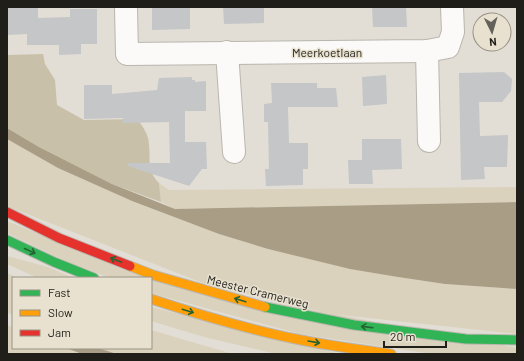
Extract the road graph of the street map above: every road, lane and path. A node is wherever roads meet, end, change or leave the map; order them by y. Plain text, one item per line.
1 (126, 7) edge
2 (452, 7) edge
3 (427, 51) junction
4 (227, 52) junction
5 (429, 141) dead end
6 (234, 152) dead end
7 (7, 212) edge
8 (7, 240) edge
9 (92, 277) edge
10 (152, 299) edge
11 (517, 340) edge
12 (391, 354) edge

1 - 4 street, Meerkoetlaan
2 - 3 street, Meerkoetlaan
3 - 4 street, Meerkoetlaan
3 - 5 street
4 - 6 street
11 -> 7 main road, Meester Cramerweg
8 -> 9 main road
10 -> 12 main road

